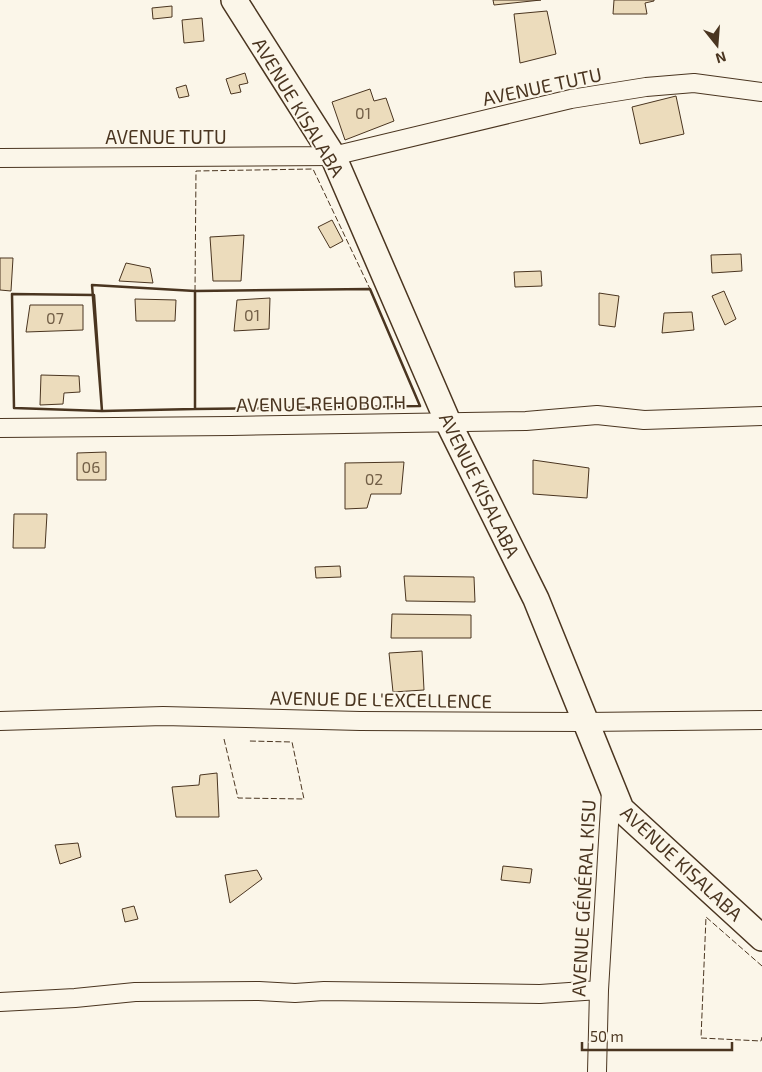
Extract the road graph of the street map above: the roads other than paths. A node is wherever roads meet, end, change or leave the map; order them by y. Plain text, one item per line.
1 (234, 0) edge
2 (762, 92) edge
3 (333, 156) junction
4 (0, 158) edge
5 (762, 416) edge
6 (448, 422) junction
7 (0, 428) edge
8 (762, 720) edge
9 (0, 721) edge
10 (586, 722) junction
11 (611, 786) junction
12 (762, 938) edge
13 (599, 990) junction
14 (0, 1002) edge
15 (597, 1072) edge

1 - 3 street, AVENUE KISALABA
2 - 3 street, AVENUE TUTU
3 - 4 street, AVENUE TUTU
3 - 6 street, AVENUE KISALABA
5 - 6 street, AVENUE REHOBOTH
6 - 7 street, AVENUE REHOBOTH
6 - 10 street, AVENUE KISALABA
8 - 10 street, AVENUE DE L'EXCELLENCE
9 - 10 street, AVENUE DE L'EXCELLENCE
10 - 11 street, AVENUE KISALABA
11 - 12 street, AVENUE KISALABA
11 - 13 street, AVENUE GÉNÉRAL KISU
13 - 14 street
13 - 15 street, AVENUE GÉNÉRAL KISU

